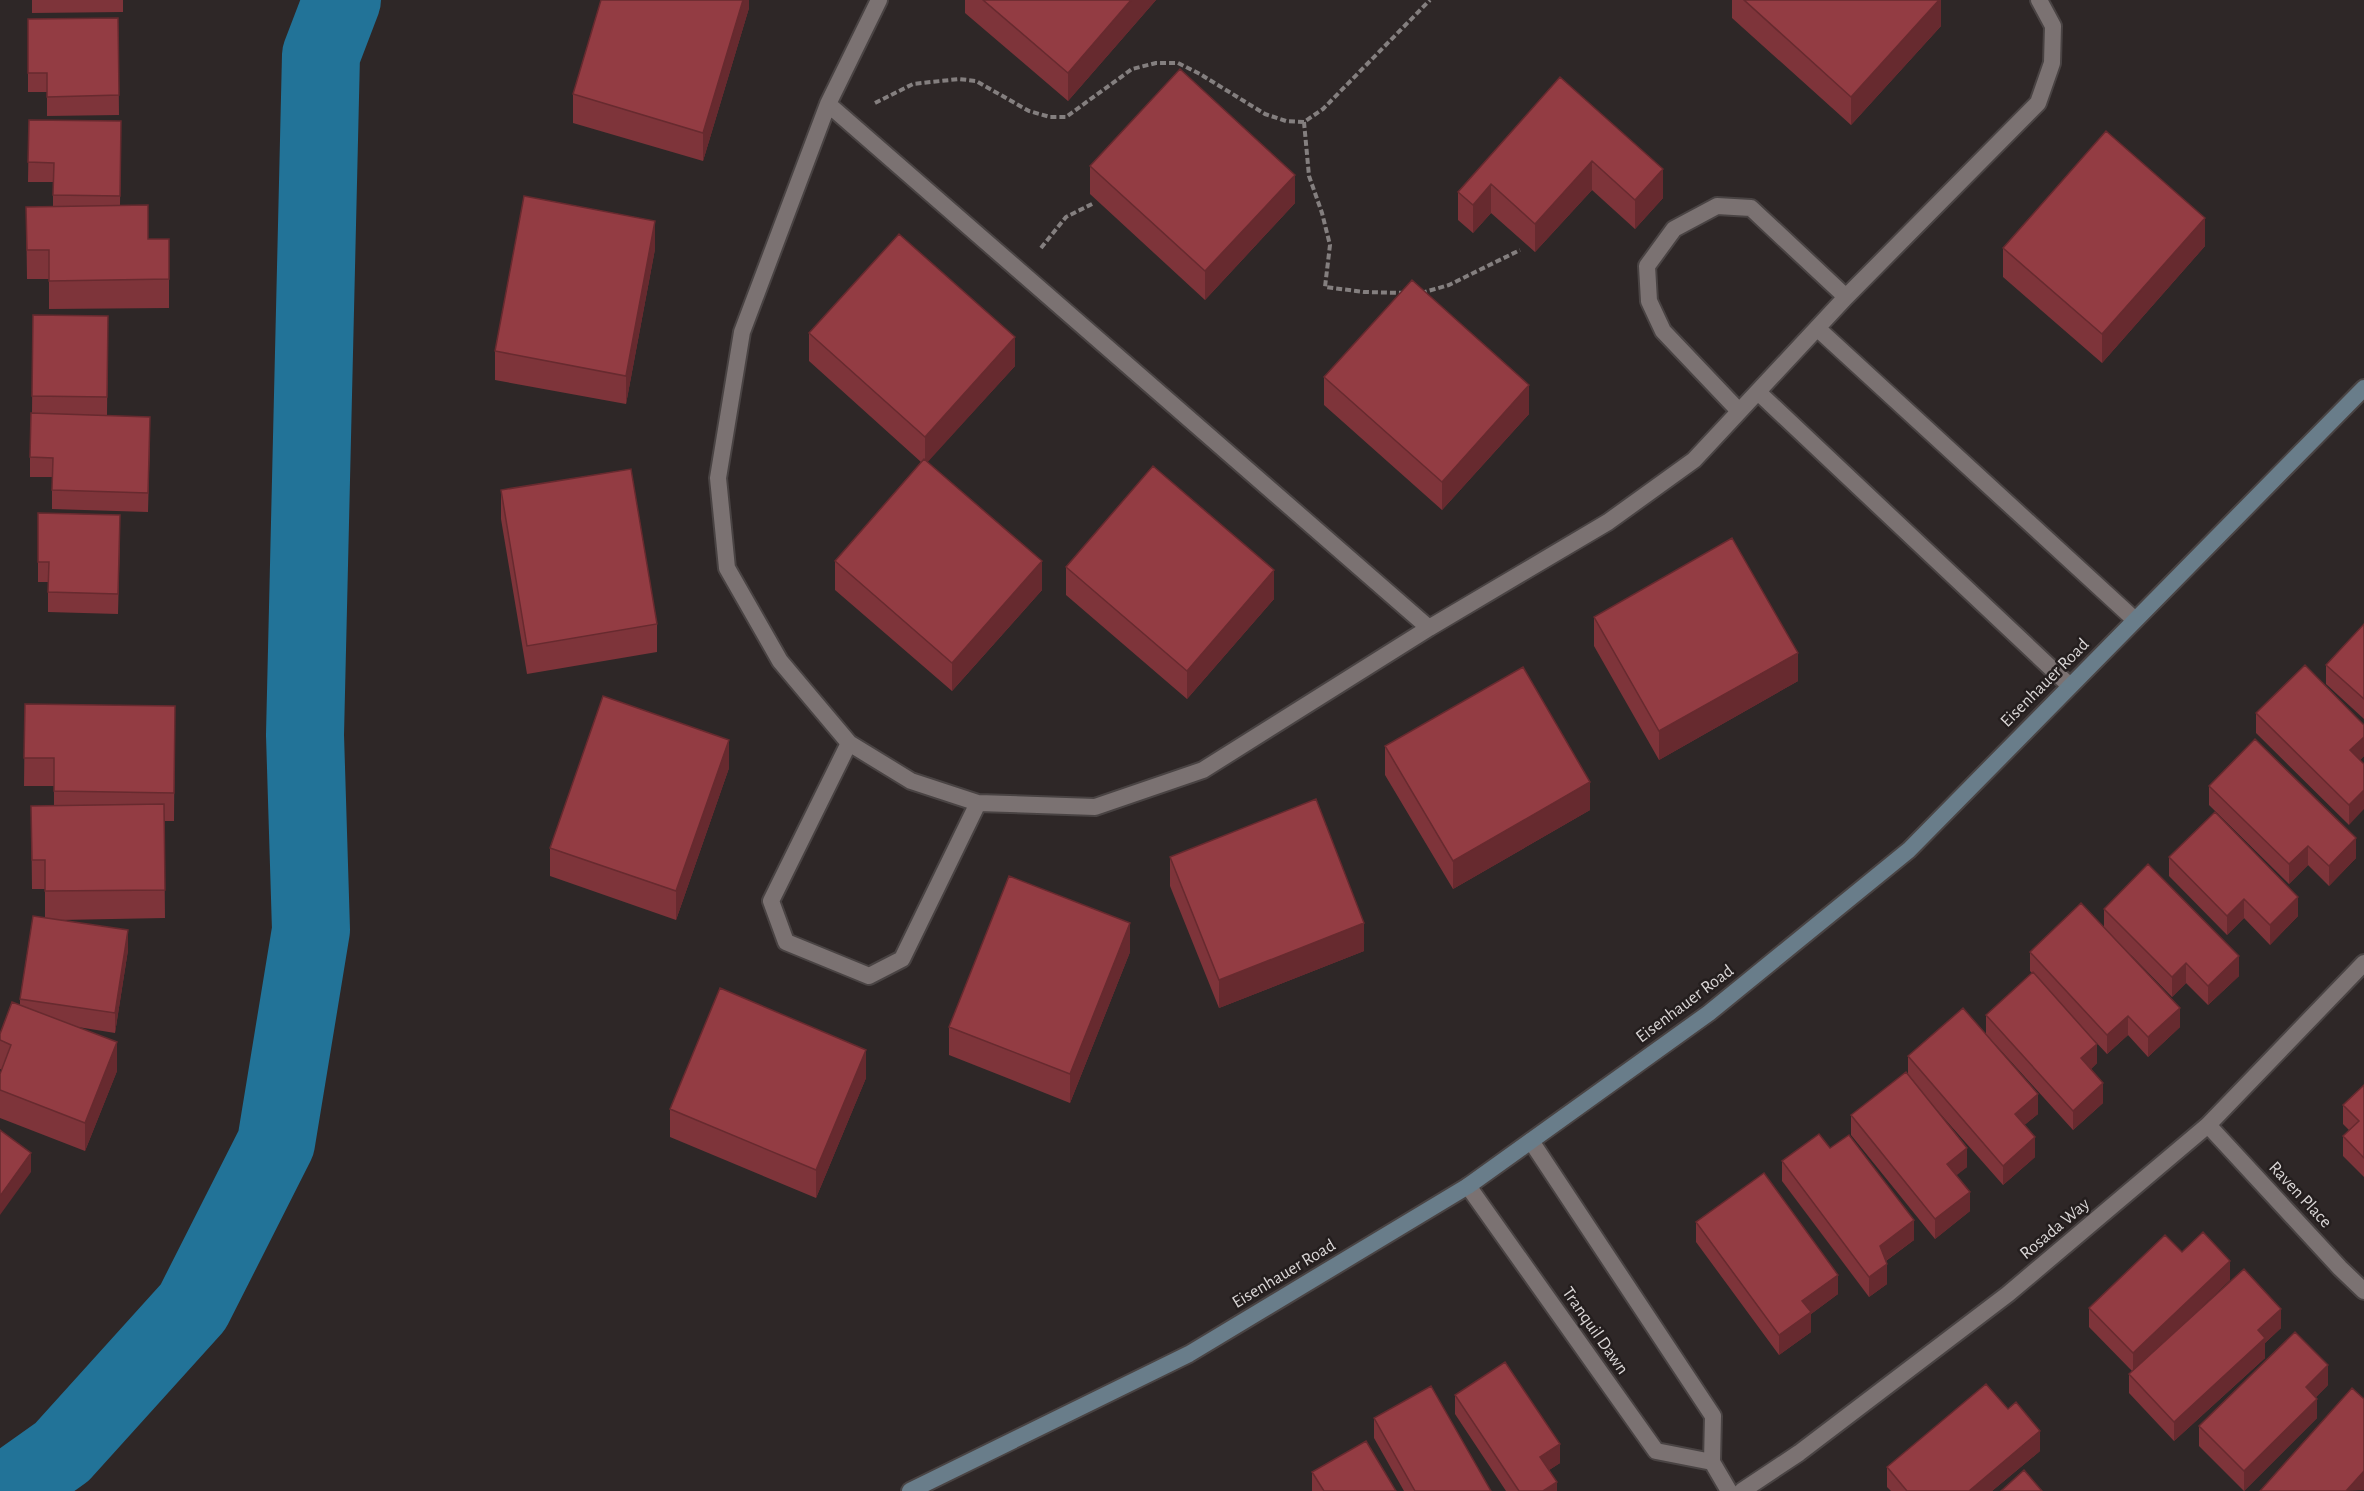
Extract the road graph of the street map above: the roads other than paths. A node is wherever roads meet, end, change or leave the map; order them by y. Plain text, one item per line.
1 (879, 0) edge
2 (2039, 0) edge
3 (828, 104) junction
4 (1846, 297) junction
5 (1817, 328) junction
6 (2364, 388) edge
7 (1758, 392) junction
8 (1739, 411) junction
9 (2135, 620) junction
10 (1429, 628) junction
11 (2070, 686) junction
12 (849, 743) junction
13 (978, 803) junction
14 (2364, 963) edge
15 (2208, 1125) junction
16 (1531, 1141) junction
17 (1468, 1186) junction
18 (2364, 1291) edge
19 (1712, 1462) junction
20 (910, 1491) edge
21 (1730, 1491) edge
22 (1742, 1491) edge

1 - 3 street
2 - 4 street
3 - 10 street
3 - 12 street
4 - 5 street
4 - 8 street
5 - 7 street
5 - 9 street
6 - 9 main road, Eisenhauer Road
7 - 8 street
7 - 11 street
8 - 10 street
9 - 11 main road, Eisenhauer Road
10 - 13 street
11 - 16 main road, Eisenhauer Road
12 - 13 street
12 - 13 street
14 - 15 street, Rosada Way
15 - 18 street, Raven Place
15 - 22 street, Rosada Way
16 - 17 main road, Eisenhauer Road
16 - 19 street
17 - 19 street, Tranquil Dawn
17 - 20 main road, Eisenhauer Road
19 - 21 street

